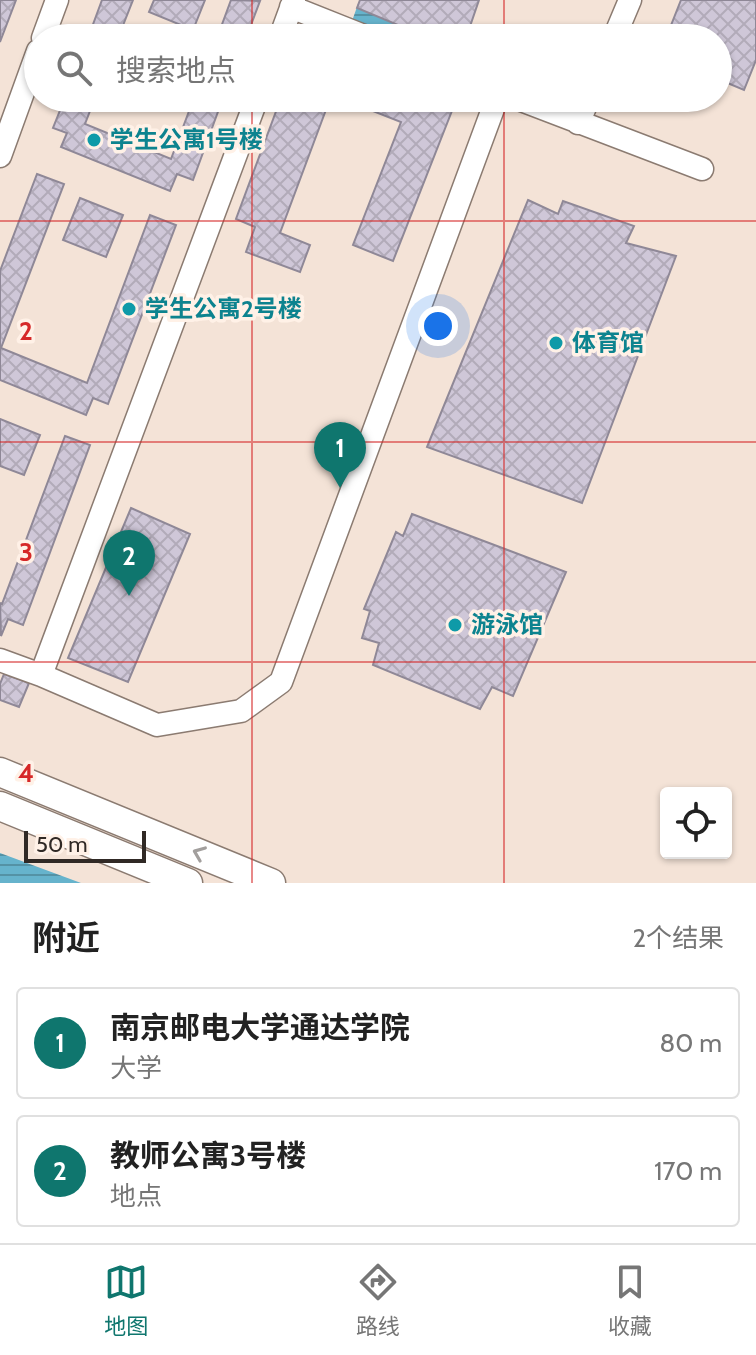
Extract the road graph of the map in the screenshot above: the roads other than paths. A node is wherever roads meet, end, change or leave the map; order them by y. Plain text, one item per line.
1 (57, 0) edge
2 (630, 0) edge
3 (293, 3) edge
4 (48, 24) edge
5 (285, 24) edge
6 (339, 24) edge
7 (620, 24) edge
8 (24, 83) edge
9 (252, 112) edge
10 (492, 112) edge
11 (551, 112) edge
12 (583, 112) edge
13 (578, 123) junction
14 (5, 126) edge
15 (0, 156) edge
16 (702, 169) dead end
17 (0, 660) edge
18 (41, 675) junction
19 (0, 772) edge
20 (0, 806) edge
21 (188, 883) edge
22 (271, 883) edge

1 - 4 lane
2 - 7 lane
3 - 5 lane
3 - 6 lane
8 - 14 lane
9 - 18 lane
10 - 18 lane
11 - 13 lane
12 - 13 lane
13 - 16 lane
14 - 15 lane
17 - 18 lane
22 -> 19 main road
20 - 21 main road

